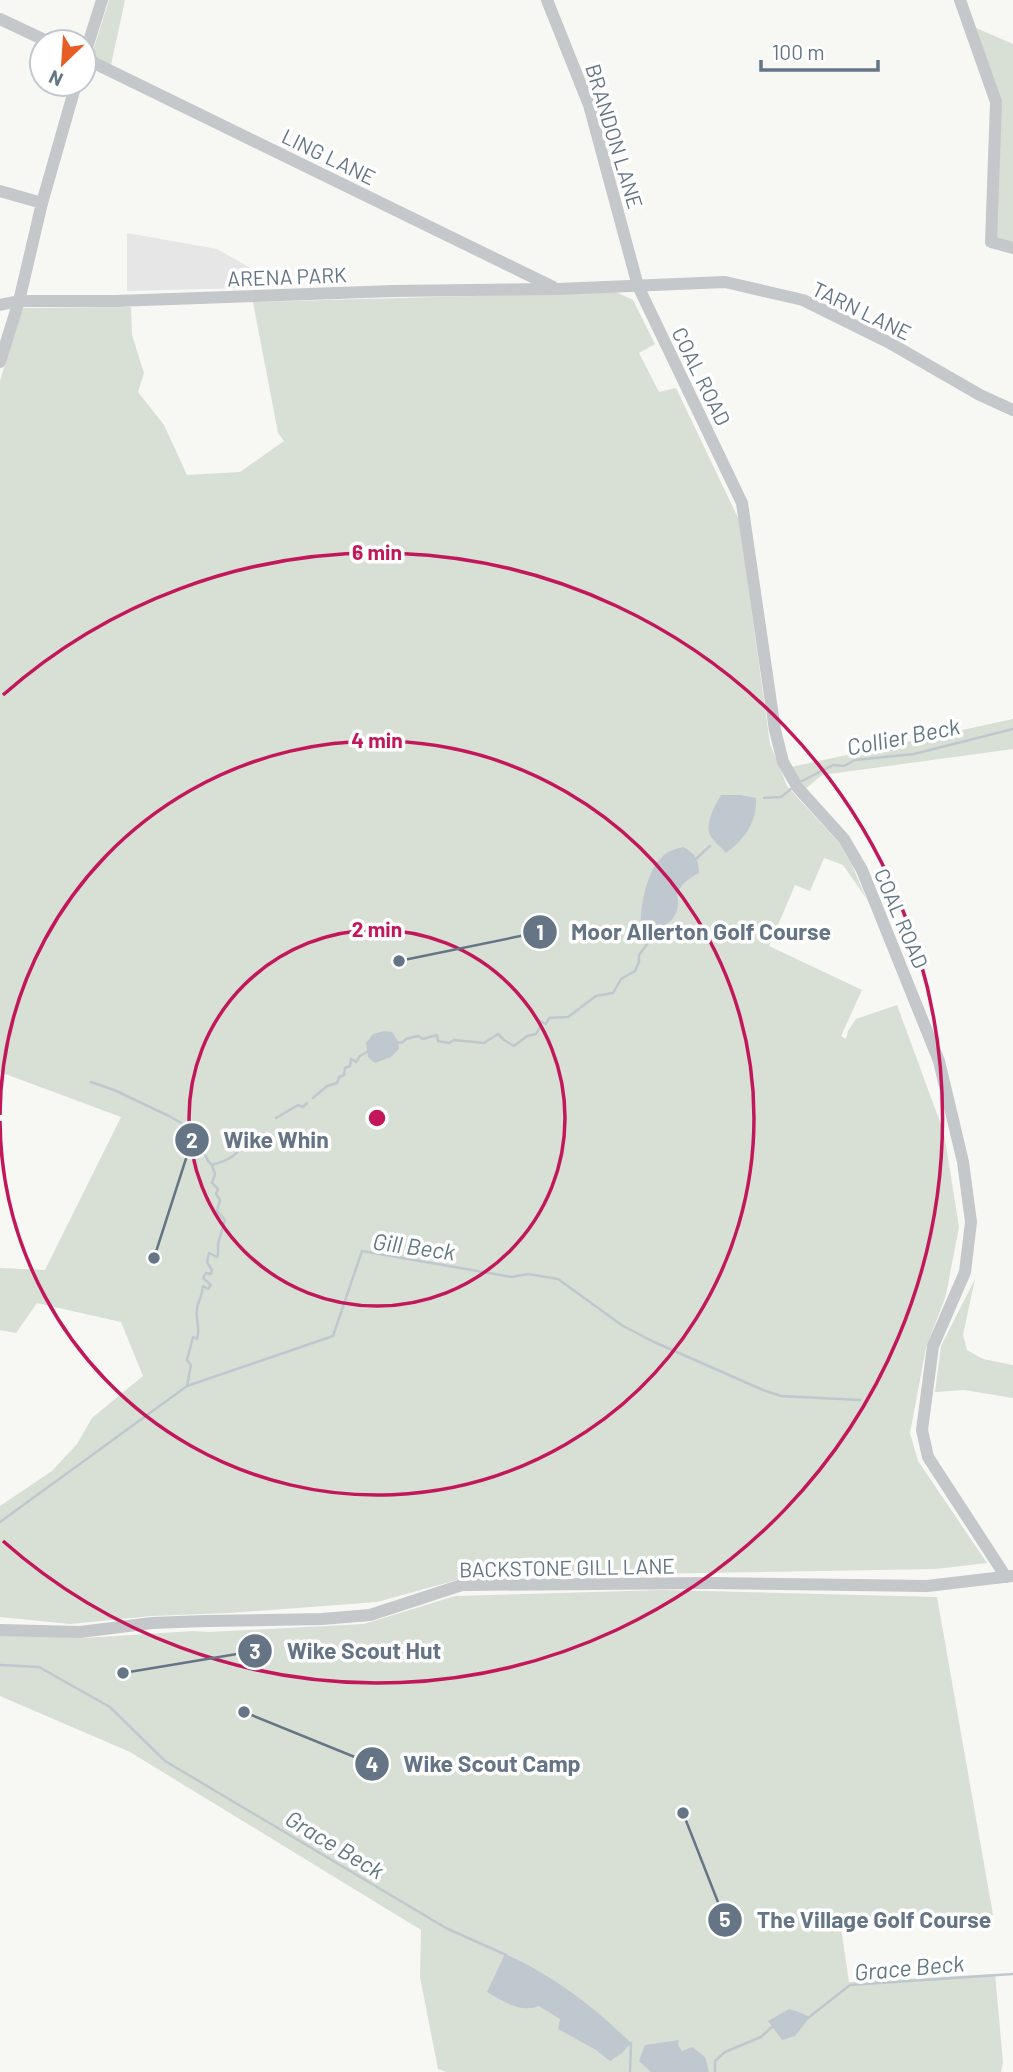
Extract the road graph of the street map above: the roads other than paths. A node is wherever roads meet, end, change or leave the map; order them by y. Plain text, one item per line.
1 (102, 0) edge
2 (547, 0) edge
3 (960, 0) edge
4 (0, 19) edge
5 (93, 28) edge
6 (28, 32) edge
7 (98, 65) edge
8 (72, 98) edge
9 (0, 191) edge
10 (42, 203) junction
11 (1013, 248) edge
12 (638, 286) junction
13 (557, 289) junction
14 (19, 301) junction
15 (0, 305) edge
16 (0, 362) edge
17 (1013, 410) edge
18 (1009, 1576) edge
19 (0, 1630) edge

1 - 5 street
2 - 12 street, BRANDON LANE
3 - 11 street
4 - 6 street
7 - 13 street, LING LANE
8 - 10 street
9 - 10 street
10 - 14 street
12 - 13 street, TARN LANE
12 - 17 street, TARN LANE
12 - 18 street, COAL ROAD
13 - 14 street, ARENA PARK
14 - 15 street, ARENA PARK
14 - 16 street
18 - 19 street, BACKSTONE GILL LANE

